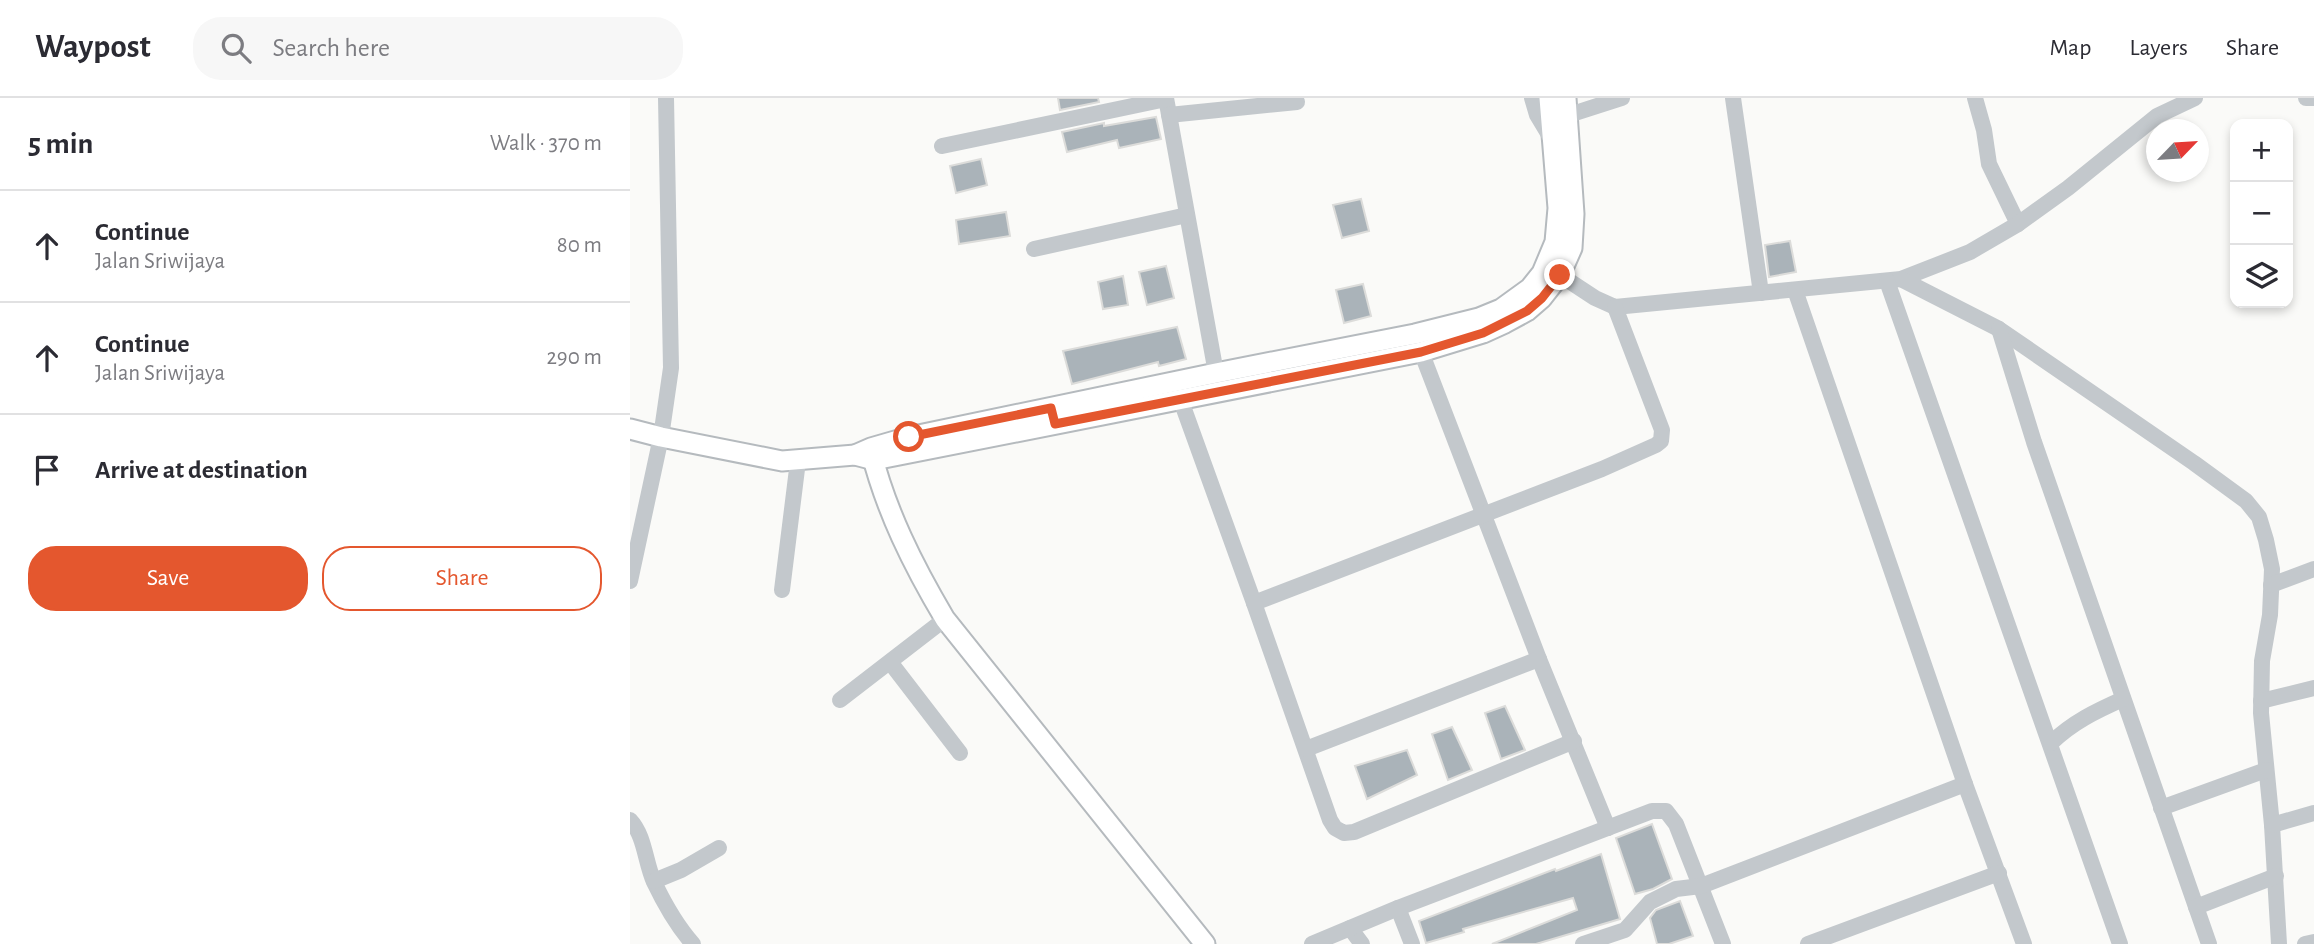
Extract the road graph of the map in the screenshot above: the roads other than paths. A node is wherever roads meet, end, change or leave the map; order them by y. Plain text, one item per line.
1 (666, 98) edge
2 (1532, 98) edge
3 (1549, 98) edge
4 (1622, 98) edge
5 (1734, 98) edge
6 (1976, 98) edge
7 (2195, 98) edge
8 (2306, 98) edge
9 (2314, 98) edge
10 (1297, 102) dead end
11 (1167, 104) edge
12 (1567, 106) edge
13 (1553, 141) junction
14 (942, 146) dead end
15 (1187, 215) junction
16 (2018, 224) junction
17 (1034, 249) dead end
18 (1560, 275) junction
19 (1894, 280) junction
20 (1795, 290) junction
21 (1761, 293) junction
22 (1615, 307) junction
23 (1999, 329) junction
24 (1418, 343) junction
25 (1218, 381) junction
26 (1180, 398) junction
27 (1053, 416) junction
28 (630, 429) edge
29 (661, 437) junction
30 (866, 454) junction
31 (798, 461) junction
32 (1485, 514) junction
33 (2314, 569) edge
34 (630, 581) edge
35 (2271, 585) junction
36 (782, 590) dead end
37 (1254, 603) junction
38 (944, 618) junction
39 (1539, 659) junction
40 (890, 662) junction
41 (2314, 688) edge
42 (840, 699) dead end
43 (2123, 699) junction
44 (2261, 701) junction
45 (1574, 741) junction
46 (2051, 743) junction
47 (1306, 749) junction
48 (960, 753) dead end
49 (2266, 770) junction
50 (1965, 784) junction
51 (2161, 808) junction
52 (2314, 813) edge
53 (630, 820) edge
54 (2272, 825) junction
55 (1608, 828) junction
56 (719, 848) dead end
57 (1998, 873) junction
58 (2276, 876) junction
59 (654, 881) junction
60 (1701, 886) junction
61 (2196, 907) junction
62 (1398, 908) junction
63 (1350, 928) junction
64 (2314, 942) edge
65 (693, 944) edge
66 (1205, 944) edge
67 (1312, 944) edge
68 (1362, 944) edge
69 (1412, 944) edge
70 (1583, 944) edge
71 (1723, 944) edge
72 (1808, 944) edge
73 (2024, 944) edge
74 (2120, 944) edge
75 (2209, 944) edge
76 (2280, 944) edge
77 (2305, 944) edge

1 - 29 street
2 - 13 street
3 - 13 main road
4 - 12 street
5 - 21 street
6 - 16 street
7 - 16 street
8 - 9 street
10 - 11 street
11 - 14 street
11 - 15 street
12 - 18 main road
13 - 24 main road
15 - 17 street
15 - 25 street
16 - 19 street
18 - 22 street
18 - 24 main road
19 - 20 street
19 - 23 street
19 - 46 street
20 - 21 street
20 - 50 street
21 - 22 street
22 - 32 street
23 - 35 street
23 - 43 street
24 - 25 main road
24 - 32 street
25 - 26 main road
25 - 27 main road
26 - 27 main road
26 - 37 street
27 - 30 main road
28 - 29 main road
29 - 31 main road
29 - 34 street
30 - 31 main road
30 - 38 main road
31 - 36 street
32 - 37 street
32 - 39 street
33 - 35 street
35 - 44 street
37 - 47 street
38 - 40 street
38 - 66 main road
39 - 45 street
39 - 47 street
40 - 42 street
40 - 48 street
41 - 44 street
43 - 46 street
43 - 51 street
44 - 49 street
45 - 47 street
45 - 55 street
46 - 74 street
49 - 51 street
49 - 54 street
50 - 57 street
50 - 60 street
51 - 61 street
52 - 54 street
53 - 59 street
54 - 58 street
55 - 60 street
55 - 62 street
56 - 59 street
57 - 72 street
57 - 73 street
58 - 61 street
58 - 76 street
59 - 65 street
60 - 70 street
60 - 71 street
61 - 75 street
62 - 63 street
62 - 69 street
63 - 67 street
63 - 68 street
64 - 77 street

